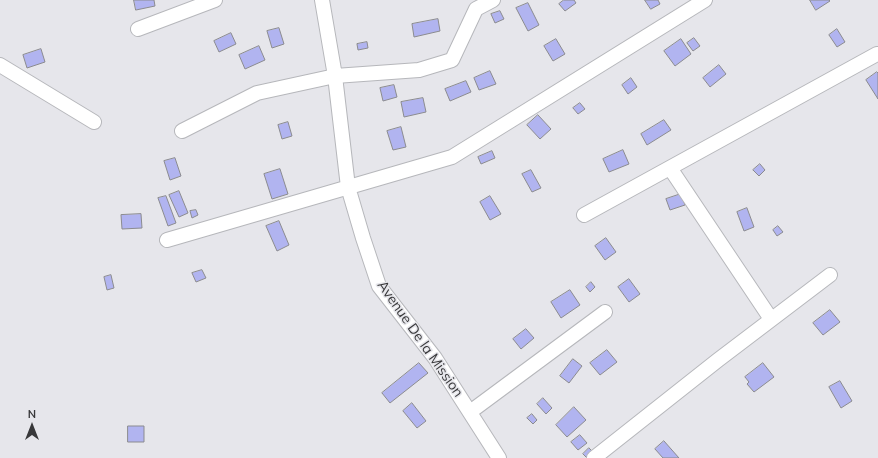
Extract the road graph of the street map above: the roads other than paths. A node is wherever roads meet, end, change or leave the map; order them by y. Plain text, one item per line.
1 (216, 0) edge
2 (322, 0) edge
3 (493, 0) edge
4 (705, 0) edge
5 (138, 29) dead end
6 (877, 54) edge
7 (0, 65) edge
8 (335, 76) junction
9 (94, 122) dead end
10 (182, 130) dead end
11 (670, 168) junction
12 (348, 187) junction
13 (584, 215) dead end
14 (167, 240) dead end
15 (830, 276) dead end
16 (605, 312) dead end
17 (771, 319) junction
18 (470, 412) junction
19 (499, 458) edge
20 (594, 458) edge

1 - 5 street
2 - 8 street, Avenue De la Mission
3 - 8 street
4 - 12 street
6 - 11 street
7 - 9 street
8 - 10 street
8 - 12 street, Avenue De la Mission
11 - 13 street
11 - 17 street
12 - 14 street
12 - 18 street, Avenue De la Mission
15 - 17 street
16 - 18 street
17 - 20 street
18 - 19 street, Avenue De la Mission

